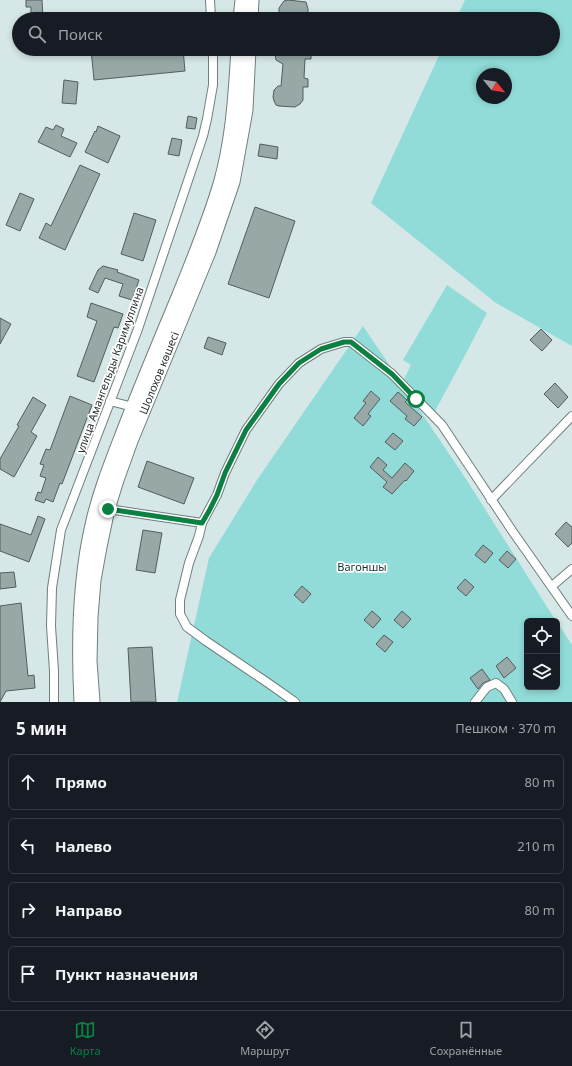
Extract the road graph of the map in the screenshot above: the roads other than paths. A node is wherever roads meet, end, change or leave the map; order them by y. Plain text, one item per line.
1 (210, 0) edge
2 (242, 0) edge
3 (252, 0) edge
4 (211, 12) edge
5 (241, 12) edge
6 (251, 12) edge
7 (213, 56) edge
8 (238, 56) edge
9 (249, 56) edge
10 (110, 401) junction
11 (138, 409) junction
12 (572, 416) edge
13 (491, 500) junction
14 (108, 509) junction
15 (202, 523) junction
16 (572, 569) edge
17 (552, 586) junction
18 (572, 616) edge
19 (54, 702) edge
20 (81, 702) edge
21 (93, 702) edge
22 (295, 702) edge
23 (475, 702) edge
24 (512, 702) edge

1 - 4 street
2 - 5 highway
3 - 6 highway
7 - 10 street, улица Амангельды Каримуллина
8 - 11 highway, Шолохов көшесі
9 - 11 highway, Шолохов көшесі
10 - 11 street
10 - 19 street, улица Амангельды Каримуллина
11 - 14 highway, Шолохов көшесі
11 - 20 highway, Шолохов көшесі
12 - 13 street
13 - 15 street
13 - 17 street
14 - 15 street
14 - 21 highway, Шолохов көшесі
15 - 22 street
16 - 17 street
17 - 18 street
23 - 24 street

